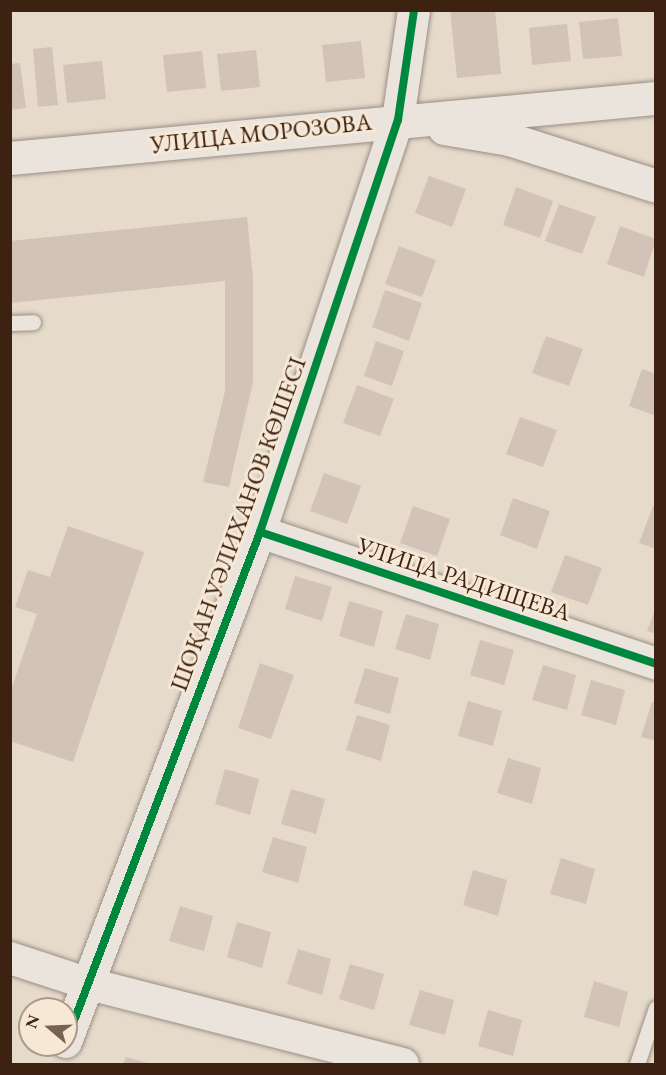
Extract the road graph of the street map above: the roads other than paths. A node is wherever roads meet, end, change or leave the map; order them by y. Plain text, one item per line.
1 (414, 10) edge
2 (656, 98) edge
3 (398, 120) junction
4 (10, 158) edge
5 (656, 186) edge
6 (33, 322) dead end
7 (10, 323) edge
8 (260, 532) junction
9 (656, 664) edge
10 (10, 958) edge
11 (89, 984) junction
12 (656, 1008) edge
13 (78, 1011) edge
14 (366, 1060) edge
15 (403, 1065) edge
16 (637, 1065) edge

1 - 3 street, ШОҚАН УӘЛИХАНОВ КӨШЕСІ
2 - 3 main road, УЛИЦА МОРОЗОВА
3 - 4 main road, УЛИЦА МОРОЗОВА
3 - 5 main road
3 - 8 street, ШОҚАН УӘЛИХАНОВ КӨШЕСІ
6 - 7 lane
8 - 9 street, УЛИЦА РАДИЩЕВА
8 - 11 street, ШОҚАН УӘЛИХАНОВ КӨШЕСІ
10 - 11 street
11 - 13 street, ШОҚАН УӘЛИХАНОВ КӨШЕСІ
11 - 14 street
12 - 16 lane
14 - 15 street

